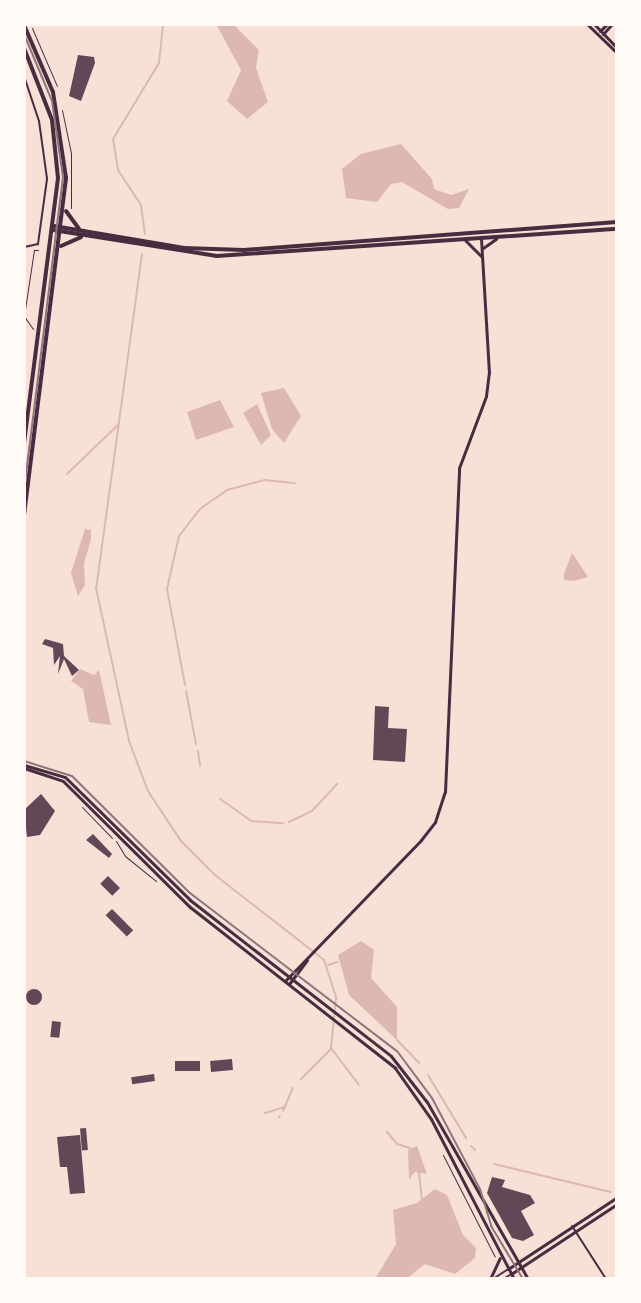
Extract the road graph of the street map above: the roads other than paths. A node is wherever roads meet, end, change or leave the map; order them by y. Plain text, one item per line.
1 (587, 24) edge
2 (594, 24) edge
3 (610, 24) edge
4 (24, 25) edge
5 (600, 34) junction
6 (24, 48) edge
7 (617, 51) edge
8 (24, 76) edge
9 (45, 94) junction
10 (32, 97) junction
11 (65, 204) junction
12 (617, 222) edge
13 (53, 228) junction
14 (617, 229) edge
15 (62, 230) junction
16 (83, 234) junction
17 (479, 236) junction
18 (499, 238) junction
19 (464, 239) junction
20 (24, 247) edge
21 (60, 249) junction
22 (481, 256) junction
23 (24, 443) edge
24 (24, 514) edge
25 (24, 767) edge
26 (219, 926) junction
27 (291, 977) junction
28 (287, 982) junction
29 (616, 1201) edge
30 (574, 1229) junction
31 (500, 1257) junction
32 (519, 1264) junction
33 (509, 1272) junction
34 (492, 1279) edge
35 (503, 1279) edge
36 (514, 1279) edge
37 (528, 1279) edge
38 (606, 1279) edge

1 - 5 main road
2 - 5 main road
3 - 5 main road
4 - 11 highway
5 - 7 main road
6 - 9 highway
8 - 10 street
9 - 10 street
9 - 13 highway
10 - 20 street
11 - 15 highway
11 - 16 highway
12 - 17 highway
13 - 15 highway
13 - 23 highway
14 - 18 highway
15 - 16 highway
15 - 21 highway
16 - 17 highway
16 - 19 highway
16 - 21 highway
17 - 18 highway
17 - 19 highway
17 - 22 main road
18 - 22 main road
19 - 22 main road
21 - 24 highway
22 - 27 main road
25 - 26 main road
26 - 27 main road
26 - 28 main road
27 - 28 main road
27 - 32 main road
28 - 31 main road
29 - 30 main road
30 - 32 main road
30 - 38 street
31 - 33 main road
31 - 34 main road
32 - 33 main road
32 - 37 main road
33 - 34 street
33 - 35 street
33 - 36 main road

